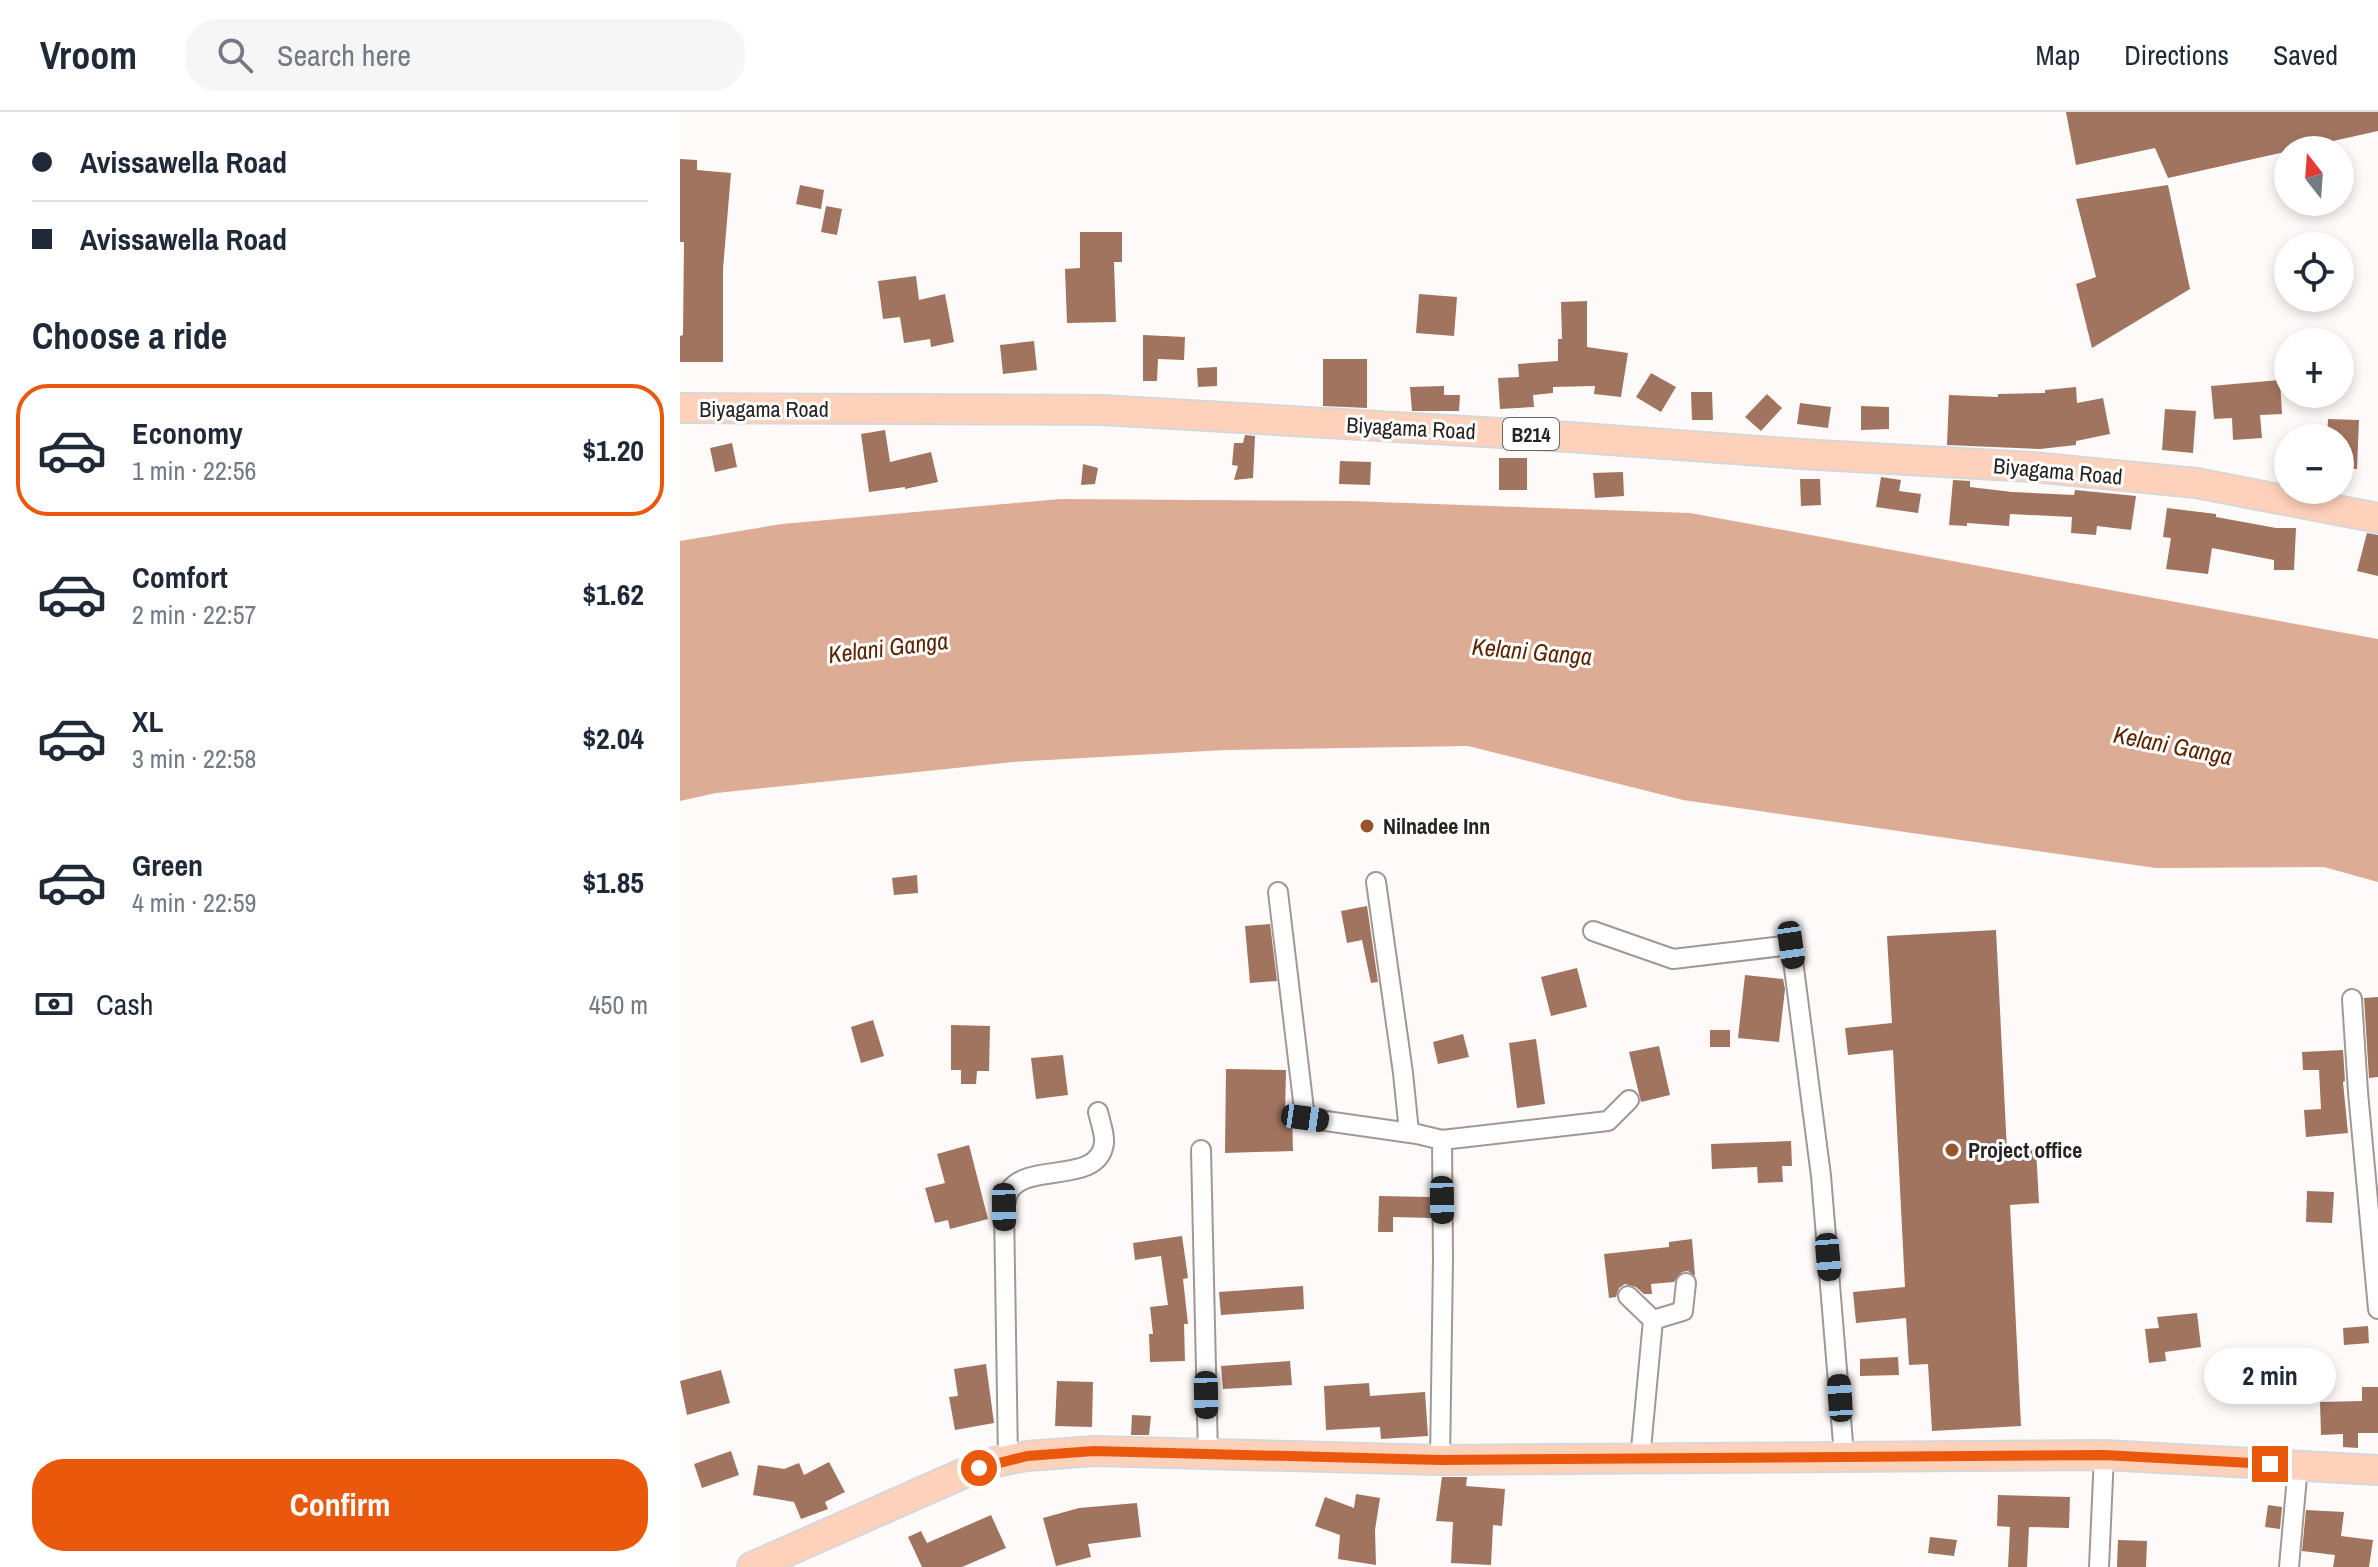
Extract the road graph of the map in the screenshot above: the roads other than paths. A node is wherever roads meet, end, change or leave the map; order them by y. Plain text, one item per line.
1 (680, 408) edge
2 (2378, 518) edge
3 (1376, 882) dead end
4 (1278, 892) dead end
5 (1593, 931) dead end
6 (2352, 999) dead end
7 (1629, 1100) dead end
8 (1098, 1112) dead end
9 (1409, 1132) junction
10 (1442, 1140) junction
11 (1201, 1150) dead end
12 (1686, 1283) dead end
13 (1628, 1296) dead end
14 (2378, 1309) edge
15 (1653, 1320) junction
16 (1844, 1455) junction
17 (2104, 1455) junction
18 (1208, 1456) junction
19 (1008, 1459) junction
20 (1440, 1460) junction
21 (1640, 1460) junction
22 (2298, 1465) junction
23 (2378, 1470) edge
24 (752, 1567) edge
25 (2099, 1567) edge
26 (2289, 1567) edge

1 - 2 main road, Biyagama Road / B214
3 - 9 street
4 - 9 street
5 - 16 street
6 - 14 street
7 - 10 street
8 - 19 street
9 - 10 street
10 - 20 street
11 - 18 street
12 - 15 street
13 - 15 street
15 - 21 street
16 - 17 main road
16 - 21 main road
17 - 22 main road
17 - 25 street
18 - 19 main road
18 - 20 main road
19 - 24 main road
20 - 21 main road
22 - 23 main road
22 - 26 street

